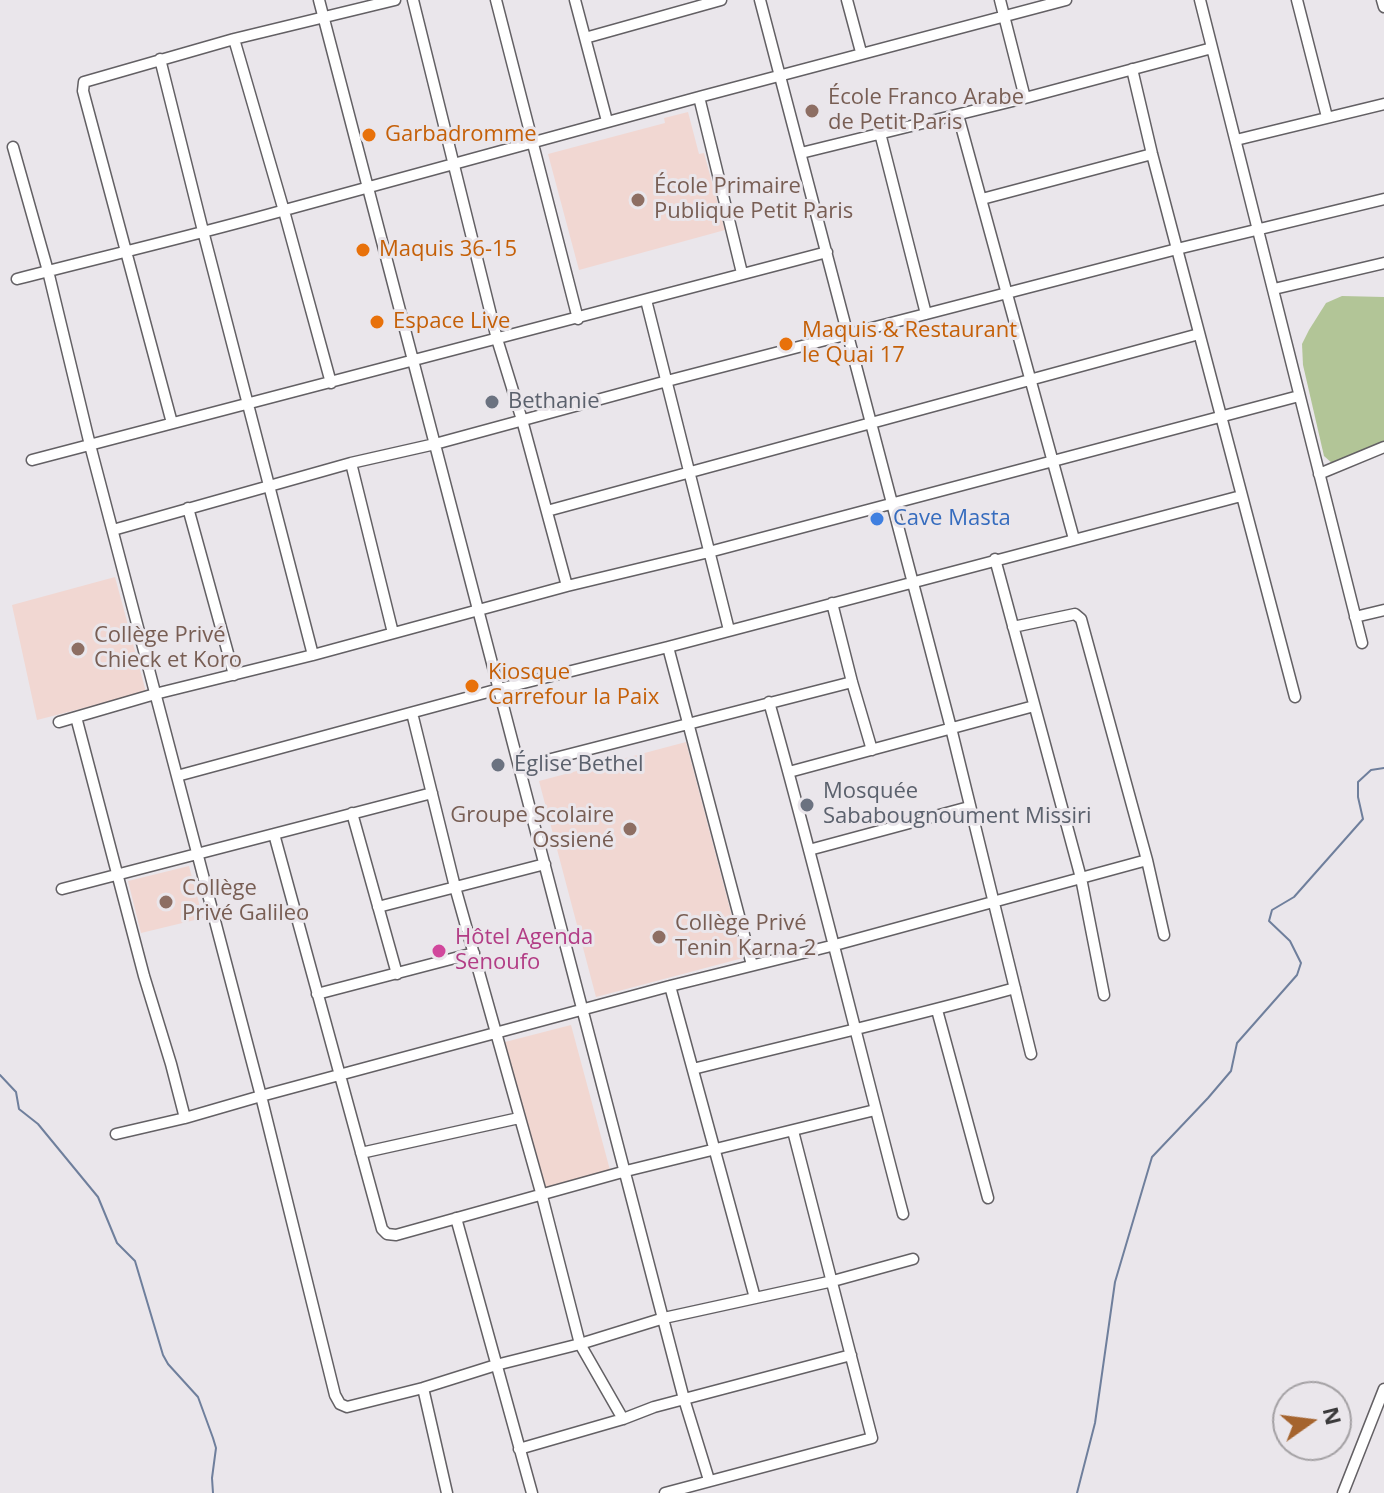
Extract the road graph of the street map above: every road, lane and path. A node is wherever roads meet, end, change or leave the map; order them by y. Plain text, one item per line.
1 (319, 0) edge
2 (395, 0) edge
3 (413, 0) edge
4 (496, 0) edge
5 (575, 0) edge
6 (721, 0) edge
7 (760, 0) edge
8 (847, 0) edge
9 (1000, 0) edge
10 (1066, 0) edge
11 (1200, 0) edge
12 (1297, 0) edge
13 (1382, 0) edge
14 (1384, 7) edge
15 (1004, 16) junction
16 (324, 18) junction
17 (585, 38) junction
18 (234, 39) junction
19 (1212, 48) junction
20 (861, 52) junction
21 (160, 59) junction
22 (1132, 69) junction
23 (780, 75) junction
24 (699, 97) junction
25 (1025, 98) junction
26 (1384, 104) edge
27 (958, 115) junction
28 (1327, 117) junction
29 (607, 121) junction
30 (880, 133) junction
31 (1236, 140) junction
32 (533, 142) junction
33 (13, 147) dead end
34 (801, 153) junction
35 (1152, 154) junction
36 (454, 164) junction
37 (368, 186) junction
38 (982, 199) junction
39 (1384, 199) edge
40 (284, 211) junction
41 (1259, 229) junction
42 (203, 231) junction
43 (1177, 249) junction
44 (125, 251) junction
45 (827, 252) junction
46 (1384, 263) edge
47 (48, 271) junction
48 (742, 273) junction
49 (17, 279) dead end
50 (1274, 289) junction
51 (1008, 294) junction
52 (646, 300) junction
53 (926, 314) junction
54 (578, 319) junction
55 (848, 334) junction
56 (1199, 334) junction
57 (497, 339) junction
58 (412, 361) junction
59 (667, 381) junction
60 (1031, 381) junction
61 (331, 383) junction
62 (1299, 396) junction
63 (247, 403) junction
64 (1220, 416) junction
65 (522, 420) junction
66 (172, 423) junction
67 (870, 423) junction
68 (435, 444) junction
69 (90, 445) junction
70 (1384, 447) edge
71 (32, 460) dead end
72 (1053, 462) junction
73 (351, 463) junction
74 (690, 472) junction
75 (1319, 474) junction
76 (271, 487) junction
77 (1241, 496) junction
78 (892, 502) junction
79 (188, 508) junction
80 (547, 511) junction
81 (113, 530) junction
82 (1074, 539) junction
83 (709, 552) junction
84 (995, 559) junction
85 (913, 581) junction
86 (567, 586) junction
87 (832, 603) junction
88 (479, 610) junction
89 (1384, 610) edge
90 (1355, 617) junction
91 (1013, 627) junction
92 (729, 630) junction
93 (393, 633) junction
94 (1362, 643) dead end
95 (668, 647) junction
96 (313, 655) junction
97 (234, 675) junction
98 (852, 682) junction
99 (499, 689) junction
100 (155, 694) junction
101 (1295, 697) dead end
102 (769, 702) junction
103 (1034, 706) junction
104 (412, 713) junction
105 (76, 717) junction
106 (59, 722) dead end
107 (689, 725) junction
108 (951, 728) junction
109 (872, 750) junction
110 (520, 767) junction
111 (789, 772) junction
112 (177, 776) junction
113 (432, 793) junction
114 (969, 807) junction
115 (352, 813) junction
116 (274, 834) junction
117 (809, 850) junction
118 (198, 854) junction
119 (1147, 860) junction
120 (545, 864) junction
121 (119, 876) junction
122 (1081, 878) junction
123 (455, 887) junction
124 (62, 889) dead end
125 (993, 901) junction
126 (378, 907) junction
127 (1164, 935) dead end
128 (835, 945) junction
129 (474, 953) junction
130 (752, 965) junction
131 (397, 974) junction
132 (670, 986) junction
133 (1015, 988) junction
134 (317, 994) junction
135 (1104, 995) dead end
136 (583, 1009) junction
137 (937, 1010) junction
138 (854, 1029) junction
139 (497, 1033) junction
140 (1031, 1054) dead end
141 (693, 1069) junction
142 (339, 1076) junction
143 (261, 1096) junction
144 (875, 1110) junction
145 (185, 1118) junction
146 (519, 1118) junction
147 (793, 1131) junction
148 (116, 1134) dead end
149 (714, 1151) junction
150 (361, 1153) junction
151 (626, 1171) junction
152 (542, 1196) junction
153 (988, 1198) dead end
154 (903, 1214) dead end
155 (456, 1218) junction
156 (913, 1259) dead end
157 (833, 1281) junction
158 (755, 1298) junction
159 (664, 1318) junction
160 (580, 1344) junction
161 (851, 1355) junction
162 (496, 1365) junction
163 (423, 1388) junction
164 (1384, 1389) edge
165 (684, 1399) junction
166 (623, 1419) junction
167 (519, 1449) junction
168 (709, 1480) junction
169 (447, 1493) edge
170 (532, 1493) edge
171 (665, 1493) edge
172 (1343, 1493) edge

1 - 16 street
2 - 16 street
3 - 36 street
4 - 32 street
5 - 17 street
6 - 17 street
7 - 23 street
8 - 20 street
9 - 15 street
10 - 15 street
11 - 19 street
12 - 28 street
13 - 14 street
15 - 20 street
15 - 25 street
16 - 18 street
16 - 37 street
17 - 29 street
18 - 21 street
18 - 40 street
19 - 22 street
19 - 31 street
20 - 23 street
21 - 42 street
21 - 44 street
22 - 25 street
22 - 35 street
23 - 24 street
23 - 34 street
24 - 29 street
24 - 48 street
25 - 27 street
26 - 28 street
27 - 30 street
27 - 38 street
28 - 31 street
29 - 32 street
30 - 34 street
30 - 53 street
31 - 41 street
32 - 36 street
32 - 54 street
33 - 47 street
34 - 45 street
35 - 38 street
35 - 43 street
36 - 37 street
36 - 57 street
37 - 40 street
37 - 58 street
38 - 51 street
39 - 41 street
40 - 42 street
40 - 61 street
41 - 43 street
41 - 50 street
42 - 44 street
42 - 63 street
43 - 51 street
43 - 56 street
44 - 47 street
44 - 66 street
45 - 48 street
45 - 55 street
46 - 50 street
47 - 49 street
47 - 69 street
48 - 52 street
50 - 62 street
51 - 53 street
51 - 60 street
52 - 54 street
52 - 59 street
53 - 55 street
54 - 57 street
55 - 59 street
55 - 67 street
56 - 60 street
56 - 64 street
57 - 58 street
57 - 65 street
58 - 61 street
58 - 68 street
59 - 65 street
59 - 74 street
60 - 67 street
60 - 72 street
61 - 63 street
62 - 64 street
62 - 75 street
63 - 66 street
63 - 76 street
64 - 72 street
64 - 77 street
65 - 68 street
65 - 80 street
66 - 69 street
67 - 74 street
67 - 78 street
68 - 73 street
68 - 88 street
69 - 71 street
69 - 81 street
70 - 75 street
72 - 78 street
72 - 82 street
73 - 76 street
73 - 93 street
74 - 80 street
74 - 83 street
75 - 90 street
76 - 79 street
76 - 96 street
77 - 82 street
77 - 101 street
78 - 83 street
78 - 85 street
79 - 81 street
79 - 97 street
80 - 86 street
81 - 100 street
82 - 84 street
83 - 86 street
83 - 92 street
84 - 85 street
84 - 91 street
85 - 87 street
85 - 108 street
86 - 88 street
87 - 92 street
87 - 98 street
88 - 93 street
88 - 99 street
89 - 90 street
90 - 94 street
91 - 103 street
91 - 119 street
92 - 95 street
93 - 96 street
95 - 99 street
95 - 107 street
96 - 97 street
97 - 100 street
98 - 102 street
98 - 109 street
99 - 104 street
99 - 110 street
100 - 105 street
100 - 112 street
102 - 107 street
102 - 111 street
103 - 108 street
103 - 122 street
104 - 112 street
104 - 113 street
105 - 106 street
105 - 121 street
107 - 110 street
107 - 130 street
108 - 109 street
108 - 114 street
109 - 111 street
110 - 120 street
111 - 117 street
112 - 118 street
113 - 115 street
113 - 123 street
114 - 117 street
114 - 125 street
115 - 116 street
115 - 126 street
116 - 118 street
116 - 134 street
117 - 128 street
118 - 121 street
118 - 143 street
119 - 122 street
119 - 127 street
120 - 123 street
120 - 136 street
121 - 124 street
121 - 145 street
122 - 125 street
122 - 135 street
123 - 126 street
123 - 129 street
125 - 128 street
125 - 133 street
126 - 131 street
128 - 130 street
128 - 138 street
129 - 131 street
129 - 139 street
130 - 132 street
131 - 134 street
132 - 136 street
132 - 141 street
133 - 137 street
133 - 140 street
134 - 142 street
136 - 139 street
136 - 151 street
137 - 138 street
137 - 153 street
138 - 141 street
138 - 144 street
139 - 142 street
139 - 146 street
141 - 149 street
142 - 143 street
142 - 150 street
143 - 145 street
143 - 163 street
144 - 147 street
144 - 154 street
145 - 148 street
146 - 150 street
146 - 152 street
147 - 149 street
147 - 157 street
149 - 151 street
149 - 158 street
150 - 155 street
151 - 152 street
151 - 159 street
152 - 155 street
152 - 160 street
155 - 162 street
156 - 157 street
157 - 158 street
157 - 161 street
158 - 159 street
159 - 160 street
159 - 165 street
160 - 162 street
160 - 166 street
161 - 165 street
161 - 168 street
162 - 163 street
162 - 167 street
163 - 169 street
164 - 172 street
165 - 166 street
165 - 168 street
166 - 167 street
167 - 170 street
168 - 171 street

